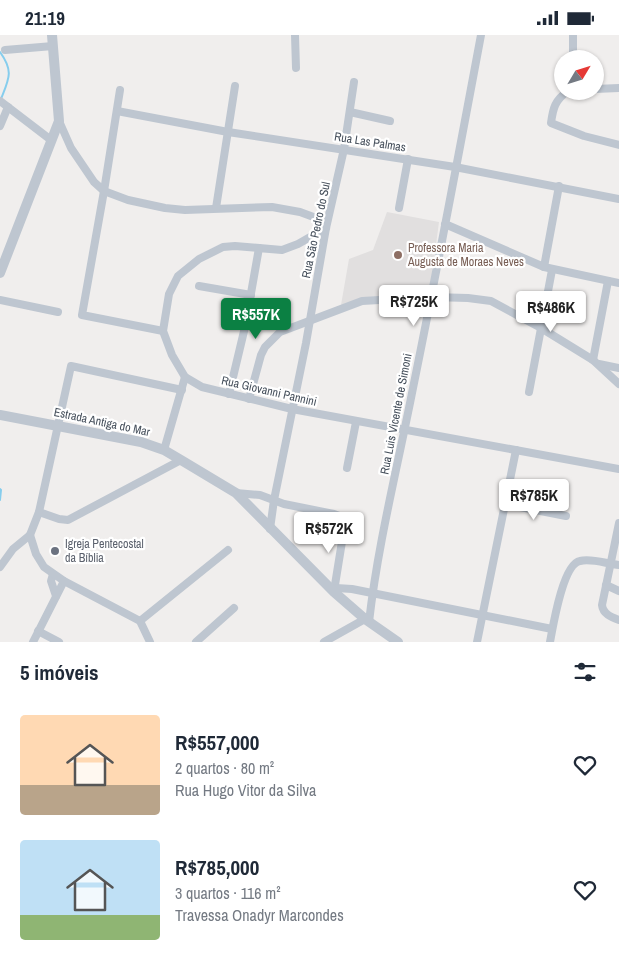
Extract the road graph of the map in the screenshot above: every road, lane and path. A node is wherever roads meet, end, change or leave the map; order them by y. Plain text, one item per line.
1 (52, 35) edge
2 (295, 35) edge
3 (481, 35) edge
4 (573, 35) edge
5 (53, 46) junction
6 (5, 50) dead end
7 (573, 50) edge
8 (296, 68) dead end
9 (354, 82) dead end
10 (235, 86) dead end
11 (619, 88) edge
12 (604, 89) edge
13 (120, 90) dead end
14 (557, 100) edge
15 (4, 105) edge
16 (117, 111) junction
17 (350, 112) junction
18 (59, 121) junction
19 (390, 121) dead end
20 (0, 126) edge
21 (228, 132) junction
22 (51, 140) junction
23 (619, 145) edge
24 (344, 149) junction
25 (408, 159) junction
26 (455, 167) junction
27 (559, 186) junction
28 (104, 191) junction
29 (619, 199) edge
30 (216, 208) junction
31 (399, 208) dead end
32 (445, 224) junction
33 (327, 225) junction
34 (259, 248) junction
35 (544, 267) junction
36 (552, 269) junction
37 (0, 273) edge
38 (608, 281) junction
39 (619, 283) edge
40 (199, 286) dead end
41 (251, 295) junction
42 (432, 297) junction
43 (0, 300) edge
44 (58, 312) dead end
45 (309, 321) junction
46 (541, 328) junction
47 (163, 331) junction
48 (595, 362) junction
49 (619, 368) edge
50 (185, 377) junction
51 (619, 384) edge
52 (182, 390) junction
53 (529, 392) dead end
54 (229, 394) junction
55 (249, 399) junction
56 (292, 409) junction
57 (0, 415) edge
58 (356, 421) junction
59 (57, 425) junction
60 (405, 431) junction
61 (164, 450) junction
62 (516, 450) junction
63 (181, 460) junction
64 (347, 468) dead end
65 (619, 469) edge
66 (236, 493) junction
67 (274, 500) junction
68 (505, 504) junction
69 (39, 511) junction
70 (566, 516) dead end
71 (619, 523) edge
72 (270, 529) junction
73 (30, 535) junction
74 (228, 550) dead end
75 (615, 565) edge
76 (0, 567) edge
77 (53, 574) junction
78 (64, 581) junction
79 (606, 585) junction
80 (335, 590) junction
81 (619, 591) edge
82 (372, 594) junction
83 (56, 596) junction
84 (234, 609) dead end
85 (483, 615) junction
86 (367, 620) junction
87 (140, 621) junction
88 (619, 621) edge
89 (552, 629) junction
90 (38, 631) junction
91 (33, 642) edge
92 (59, 642) edge
93 (150, 642) edge
94 (196, 642) edge
95 (324, 642) edge
96 (398, 642) edge
97 (477, 642) edge
98 (551, 642) edge

1 - 5 street
2 - 8 street
3 - 26 street, Rua Luis Vicente de Simoni
4 - 7 street
5 - 6 street
5 - 18 street
9 - 17 street, Rua São Pedro do Sul
10 - 21 street
11 - 12 street
13 - 16 street
14 - 23 street
15 - 20 street
15 - 22 street
16 - 21 street, Rua Las Palmas
16 - 28 street
17 - 19 street
17 - 24 street, Rua São Pedro do Sul
18 - 22 street
18 - 28 street
21 - 24 street, Rua Las Palmas
21 - 30 street
22 - 37 street
24 - 25 street, Rua Las Palmas
24 - 33 street, Rua São Pedro do Sul
25 - 26 street, Rua Las Palmas
25 - 31 street
26 - 27 street, Rua Las Palmas
26 - 32 street, Rua Luis Vicente de Simoni
27 - 29 street, Rua Las Palmas
27 - 35 street
28 - 30 street
28 - 47 street
30 - 33 street
32 - 35 street
32 - 42 street, Rua Luis Vicente de Simoni
33 - 34 street
33 - 45 street, Rua São Pedro do Sul
34 - 41 street
34 - 47 street
35 - 36 street
36 - 38 street
36 - 46 street
38 - 39 street
38 - 48 street
40 - 41 street
41 - 54 street
42 - 45 street
42 - 46 street
42 - 60 street, Rua Luis Vicente de Simoni
43 - 44 street
45 - 55 street
45 - 56 street, Rua São Pedro do Sul
46 - 48 street
46 - 53 street
47 - 50 street
48 - 49 street
48 - 51 street
50 - 52 street
50 - 54 street, Rua Giovanni Pannini
52 - 59 street
52 - 61 street
54 - 55 street, Rua Giovanni Pannini
55 - 56 street, Rua Giovanni Pannini
56 - 58 street, Rua Giovanni Pannini
56 - 67 street, Rua São Pedro do Sul
57 - 59 street, Estrada Antiga do Mar
58 - 60 street, Rua Giovanni Pannini
58 - 64 street
59 - 61 street, Estrada Antiga do Mar
59 - 69 street
60 - 62 street, Rua Giovanni Pannini
60 - 82 street, Rua Luis Vicente de Simoni
61 - 63 street, Estrada Antiga do Mar
62 - 65 street, Rua Giovanni Pannini
62 - 68 street
63 - 66 street, Estrada Antiga do Mar
63 - 69 street
66 - 67 street
66 - 72 street, Estrada Antiga do Mar
67 - 72 street, Rua São Pedro do Sul
67 - 80 street
68 - 70 street
68 - 85 street
69 - 73 street
71 - 75 street
72 - 80 street, Estrada Antiga do Mar
73 - 76 street
73 - 77 street
74 - 87 street
75 - 79 street
75 - 89 street
77 - 78 street
77 - 83 street
78 - 83 street
78 - 87 street
79 - 81 street
79 - 88 street
80 - 82 street
80 - 86 street, Estrada Antiga do Mar
82 - 85 street
82 - 86 street, Rua Luis Vicente de Simoni
83 - 90 street
84 - 94 street
85 - 89 street
85 - 97 street
86 - 95 street
86 - 96 street, Estrada Antiga do Mar
87 - 93 street
89 - 98 street
90 - 91 street
90 - 92 street

